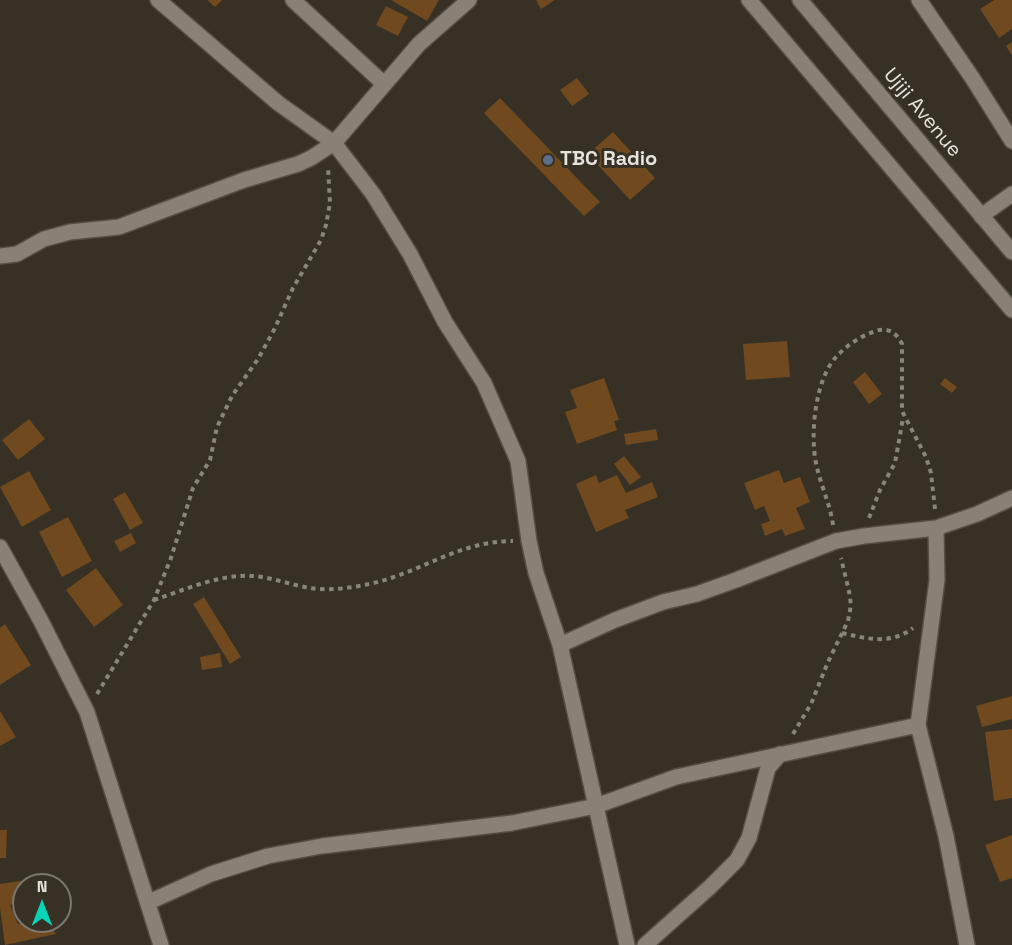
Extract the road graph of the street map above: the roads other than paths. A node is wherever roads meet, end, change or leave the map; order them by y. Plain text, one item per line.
1 (158, 0) edge
2 (293, 0) edge
3 (469, 0) edge
4 (749, 0) edge
5 (800, 0) edge
6 (919, 0) edge
7 (384, 84) junction
8 (1012, 141) edge
9 (330, 146) junction
10 (1012, 194) edge
11 (981, 216) junction
12 (1012, 252) edge
13 (0, 256) edge
14 (1012, 310) edge
15 (1012, 498) edge
16 (936, 528) junction
17 (0, 547) edge
18 (560, 645) junction
19 (918, 725) junction
20 (780, 754) junction
21 (596, 807) junction
22 (149, 902) junction
23 (161, 945) edge
24 (627, 945) edge
25 (645, 945) edge
26 (967, 945) edge

1 - 9 street
2 - 7 street
3 - 7 street
4 - 14 street
5 - 11 street, Ujiji Avenue
6 - 8 street
7 - 9 street
9 - 13 street
9 - 18 street
10 - 11 street
11 - 12 street, Ujiji Avenue
15 - 16 street
16 - 18 street
16 - 19 street
17 - 22 street
18 - 21 street
19 - 20 street
19 - 26 street
20 - 21 street
20 - 25 street
21 - 22 street
21 - 24 street
22 - 23 street

